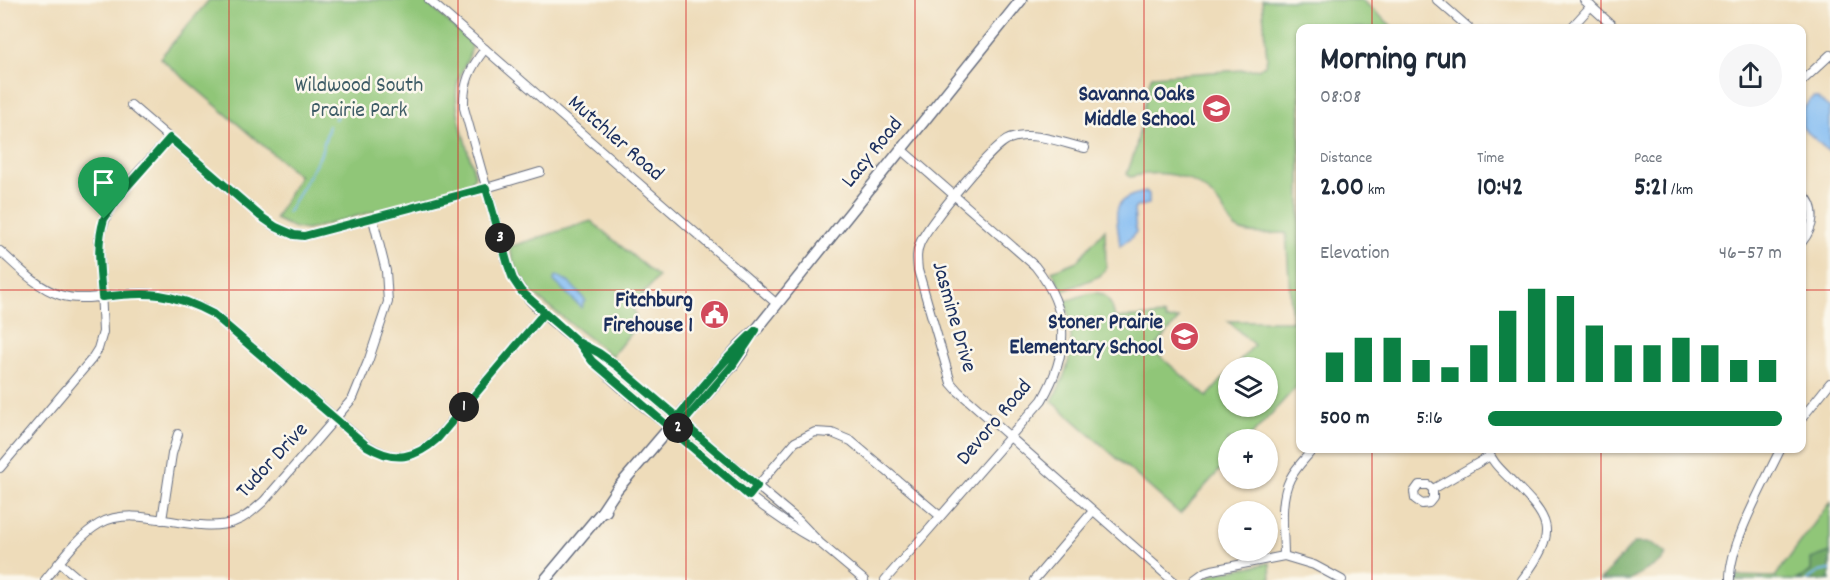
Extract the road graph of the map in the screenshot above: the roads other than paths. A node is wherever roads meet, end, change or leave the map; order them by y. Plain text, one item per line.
1 (429, 0) edge
2 (1021, 0) edge
3 (1437, 0) edge
4 (1584, 0) edge
5 (1591, 6) junction
6 (1464, 24) edge
7 (1575, 24) edge
8 (1611, 24) edge
9 (485, 49) junction
10 (1830, 55) edge
11 (1806, 77) edge
12 (131, 105) dead end
13 (170, 138) junction
14 (1085, 148) dead end
15 (901, 149) junction
16 (540, 172) dead end
17 (486, 188) junction
18 (955, 195) junction
19 (1806, 198) edge
20 (373, 219) junction
21 (1806, 236) edge
22 (0, 251) edge
23 (102, 297) junction
24 (777, 304) junction
25 (544, 313) junction
26 (578, 342) junction
27 (631, 378) junction
28 (1830, 383) edge
29 (622, 388) junction
30 (1806, 413) edge
31 (335, 418) junction
32 (680, 420) junction
33 (671, 429) junction
34 (178, 434) dead end
35 (1010, 436) junction
36 (1310, 453) edge
37 (1487, 453) edge
38 (1489, 453) edge
39 (1779, 453) edge
40 (0, 468) edge
41 (757, 486) junction
42 (1433, 489) dead end
43 (749, 496) junction
44 (1093, 511) junction
45 (940, 516) junction
46 (162, 520) junction
47 (820, 543) junction
48 (1284, 556) junction
49 (60, 562) junction
50 (45, 580) edge
51 (80, 580) edge
52 (544, 580) edge
53 (864, 580) edge
54 (885, 580) edge
55 (1034, 580) edge
56 (1172, 580) edge
57 (1194, 580) edge
58 (1342, 580) edge
59 (1522, 580) edge
60 (1730, 580) edge

1 - 9 street, Mutchler Road
2 - 15 street, Lacy Road
3 - 6 street
4 - 5 street
5 - 7 street
5 - 8 street
9 - 17 street
9 - 24 street, Mutchler Road
10 - 11 street
12 - 13 street
13 - 20 street
13 - 23 street
14 - 18 street, Jasmine Drive
15 - 18 street, Devoro Road
15 - 24 street, Lacy Road
16 - 17 street
17 - 20 street
17 - 25 street
18 - 35 street, Jasmine Drive
18 - 35 street, Devoro Road
19 - 21 street
20 - 31 street, Tudor Drive
22 - 23 street
23 - 31 street
23 - 40 street
24 - 32 street, Lacy Road
25 - 26 street
25 - 31 street
26 - 27 street
26 - 29 street
27 - 29 street
27 - 32 street
28 - 30 street
29 - 33 street
31 - 46 street, Tudor Drive
32 - 33 street, Lacy Road
32 - 41 street
33 - 43 street
33 - 52 street, Lacy Road
34 - 46 street
35 - 44 street, Jasmine Drive
35 - 45 street, Devoro Road
36 - 48 street
37 - 42 street
38 - 59 street
39 - 60 street
41 - 43 street
41 - 45 street
41 - 47 street
43 - 47 street
44 - 55 street
44 - 56 street, Jasmine Drive
45 - 54 street, Devoro Road
46 - 49 street, Tudor Drive
47 - 53 street
48 - 57 street
48 - 58 street
49 - 50 street, Tudor Drive
49 - 51 street

